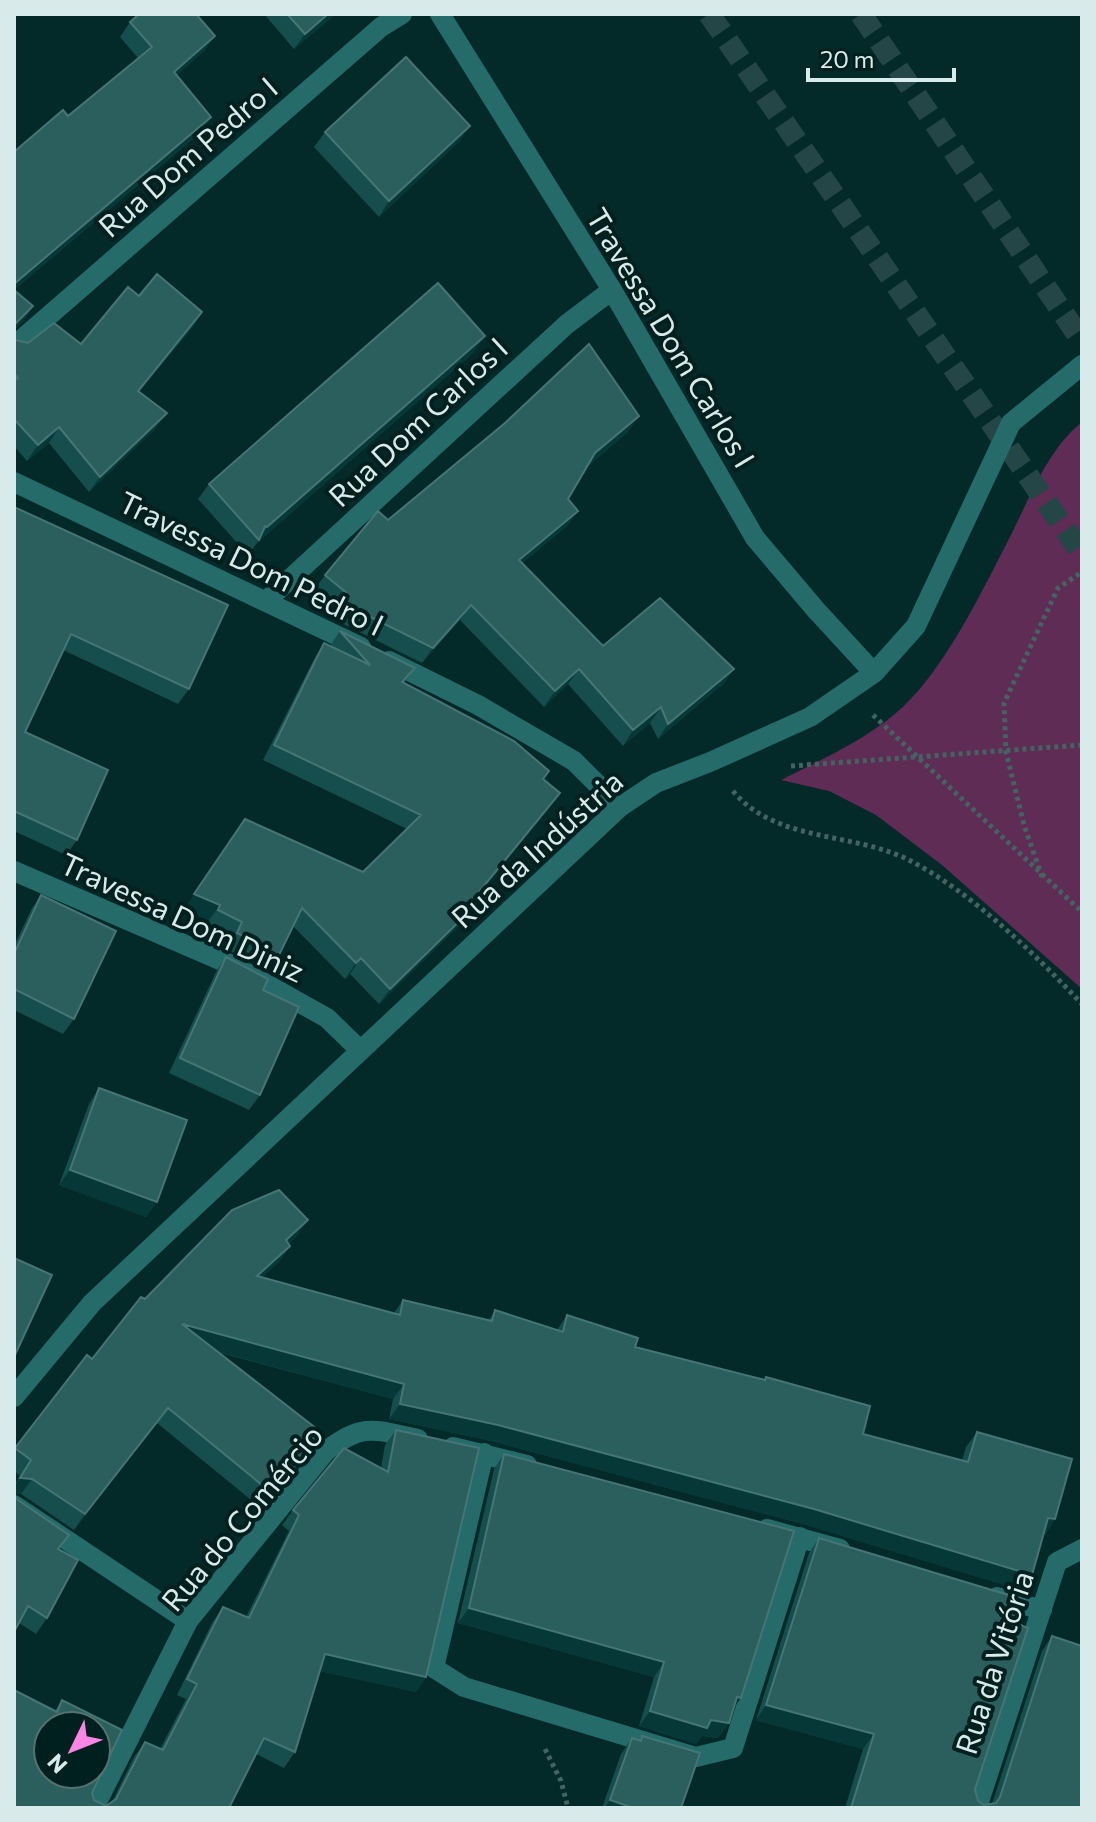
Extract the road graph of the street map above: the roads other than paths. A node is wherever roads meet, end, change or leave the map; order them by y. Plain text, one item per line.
1 (402, 14) edge
2 (440, 14) edge
3 (612, 290) junction
4 (14, 346) edge
5 (1082, 365) edge
6 (14, 482) edge
7 (266, 601) junction
8 (874, 673) junction
9 (620, 807) junction
10 (14, 871) edge
11 (360, 1050) junction
12 (14, 1397) edge
13 (484, 1453) junction
14 (544, 1469) edge
15 (14, 1505) edge
16 (755, 1525) edge
17 (800, 1537) junction
18 (1082, 1549) edge
19 (860, 1556) edge
20 (981, 1592) edge
21 (1042, 1610) junction
22 (188, 1621) junction
23 (94, 1808) edge
24 (977, 1808) edge

1 - 4 street, Rua Dom Pedro I
2 - 3 street, Travessa Dom Carlos I
3 - 7 street, Rua Dom Carlos I
3 - 8 street, Travessa Dom Carlos I
5 - 8 street, Rua da Indústria
6 - 7 street, Travessa Dom Pedro I
7 - 9 street, Travessa Dom Pedro I
8 - 9 street, Rua da Indústria
9 - 11 street, Rua da Indústria
10 - 11 street, Travessa Dom Diniz
11 - 12 street, Rua da Indústria
13 - 14 street, Rua do Comércio
13 - 17 street
13 - 22 street, Rua do Comércio
15 - 22 street
16 - 17 street
17 - 19 street
18 - 21 street, Rua da Vitória
20 - 21 street
21 - 24 street, Rua da Vitória
22 - 23 street, Rua do Comércio

